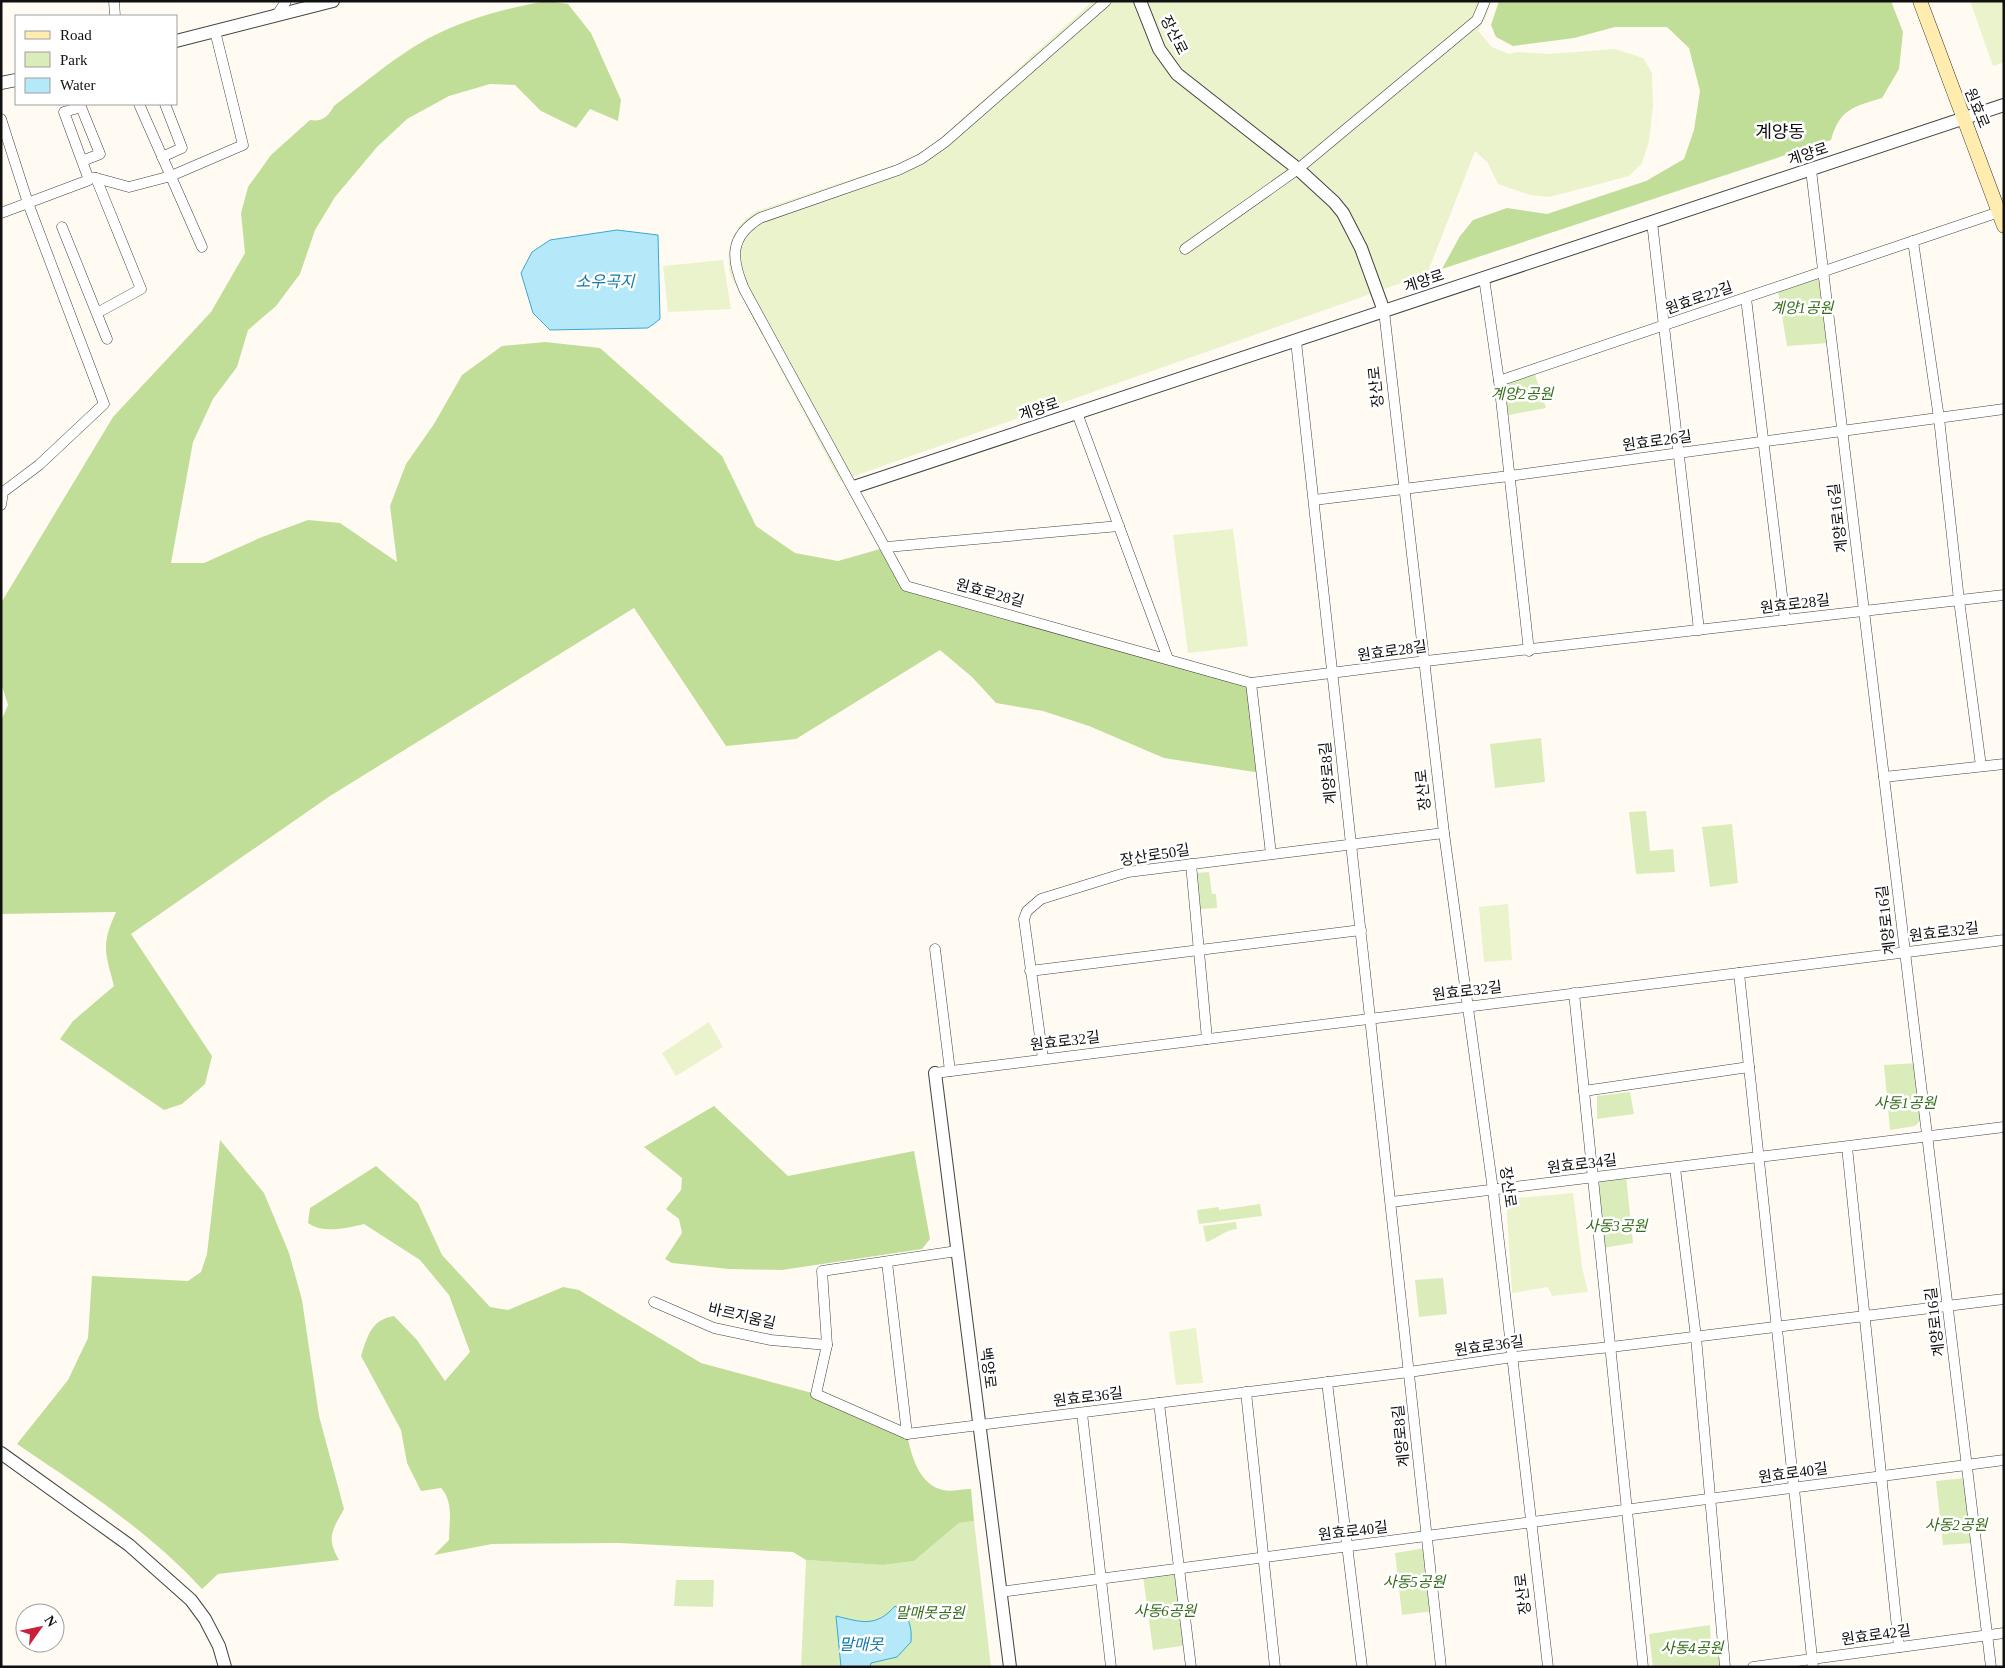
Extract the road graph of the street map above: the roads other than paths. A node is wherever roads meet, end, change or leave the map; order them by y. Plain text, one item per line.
1 (114, 1) edge
2 (286, 1) edge
3 (333, 1) edge
4 (1106, 1) edge
5 (1140, 1) edge
6 (1485, 1) edge
7 (1920, 1) edge
8 (115, 15) edge
9 (277, 15) junction
10 (215, 31) junction
11 (178, 40) edge
12 (15, 80) edge
13 (1, 83) edge
14 (139, 105) edge
15 (165, 105) edge
16 (2004, 105) edge
17 (1, 119) edge
18 (1964, 119) junction
19 (162, 157) junction
20 (82, 161) junction
21 (1298, 168) junction
22 (1811, 170) junction
23 (171, 176) junction
24 (93, 179) junction
25 (28, 203) junction
26 (1999, 212) junction
27 (1, 213) edge
28 (1652, 222) junction
29 (2004, 226) edge
30 (62, 227) dead end
31 (1913, 241) junction
32 (202, 247) dead end
33 (1185, 249) dead end
34 (1824, 271) junction
35 (1484, 278) junction
36 (1746, 298) junction
37 (1384, 311) junction
38 (96, 314) junction
39 (1664, 326) junction
40 (107, 340) dead end
41 (1296, 341) junction
42 (1499, 381) junction
43 (2004, 409) edge
44 (1077, 413) junction
45 (1940, 418) junction
46 (1843, 431) junction
47 (1764, 442) junction
48 (1679, 453) junction
49 (1509, 476) junction
50 (854, 487) junction
51 (1404, 489) junction
52 (1314, 500) junction
53 (1, 505) edge
54 (1119, 526) junction
55 (886, 547) junction
56 (2004, 595) edge
57 (1959, 600) junction
58 (1864, 611) junction
59 (1785, 620) junction
60 (1699, 630) junction
61 (1529, 651) junction
62 (1168, 660) junction
63 (1426, 661) junction
64 (1333, 674) junction
65 (1251, 683) junction
66 (2004, 764) edge
67 (1981, 766) junction
68 (1884, 777) junction
69 (1444, 833) junction
70 (1351, 844) junction
71 (1271, 854) junction
72 (1191, 864) junction
73 (1361, 930) junction
74 (2004, 940) edge
75 (936, 949) dead end
76 (1198, 950) junction
77 (1905, 952) junction
78 (1030, 971) junction
79 (1739, 972) junction
80 (1574, 993) junction
81 (1466, 1006) junction
82 (1370, 1018) junction
83 (1207, 1039) junction
84 (1043, 1059) junction
85 (1749, 1068) junction
86 (950, 1071) junction
87 (935, 1073) joint
88 (1584, 1090) junction
89 (2004, 1127) edge
90 (1928, 1137) junction
91 (1847, 1147) junction
92 (1759, 1158) junction
93 (1675, 1168) junction
94 (1593, 1178) junction
95 (1493, 1190) junction
96 (1391, 1202) junction
97 (957, 1251) junction
98 (887, 1262) junction
99 (2004, 1299) edge
100 (654, 1302) dead end
101 (1948, 1306) junction
102 (1864, 1316) junction
103 (1777, 1327) junction
104 (1696, 1337) junction
105 (827, 1345) junction
106 (1611, 1347) junction
107 (1513, 1357) junction
108 (1409, 1372) junction
109 (1327, 1382) junction
110 (1246, 1392) junction
111 (1160, 1403) junction
112 (1082, 1413) junction
113 (979, 1425) junction
114 (907, 1434) junction
115 (1, 1453) edge
116 (2004, 1460) edge
117 (1967, 1465) junction
118 (1881, 1476) junction
119 (1794, 1488) junction
120 (1709, 1499) junction
121 (1627, 1510) junction
122 (1531, 1522) junction
123 (1427, 1536) junction
124 (1346, 1547) junction
125 (1264, 1558) junction
126 (1180, 1569) junction
127 (1102, 1579) junction
128 (1000, 1592) junction
129 (2004, 1634) edge
130 (1987, 1636) junction
131 (1899, 1647) junction
132 (1813, 1663) edge
133 (225, 1667) edge
134 (1010, 1667) edge
135 (1111, 1667) edge
136 (1191, 1667) edge
137 (1275, 1667) edge
138 (1362, 1667) edge
139 (1442, 1667) edge
140 (1548, 1667) edge
141 (1644, 1667) edge
142 (1725, 1667) edge
143 (1753, 1667) edge
144 (1991, 1667) edge

1 - 8 street
2 - 9 street
3 - 9 street
4 - 50 street, 원효로28길
5 - 21 street, 장산로
6 - 21 street
7 - 18 main road, 원효로
9 - 10 street
10 - 11 street
10 - 23 street
12 - 13 street
14 - 19 street
15 - 19 street
16 - 18 street, 계양로
17 - 25 street
18 - 22 street, 계양로
18 - 26 main road, 원효로
19 - 23 street
20 - 20 street
20 - 24 street
21 - 33 street
21 - 37 street, 장산로
22 - 28 street, 계양로
22 - 34 street, 계양로16길
23 - 24 street
23 - 32 street
24 - 25 street
24 - 38 street
25 - 27 street
25 - 53 street
26 - 29 main road, 원효로
26 - 31 street, 원효로22길
28 - 35 street, 계양로
28 - 39 street
30 - 38 street
31 - 34 street, 원효로22길
31 - 45 street
34 - 36 street, 원효로22길
34 - 46 street, 계양로16길
35 - 37 street, 계양로
35 - 42 street
36 - 39 street, 원효로22길
36 - 47 street
37 - 41 street, 계양로
37 - 51 street, 장산로
38 - 40 street
39 - 42 street, 원효로22길
39 - 48 street
41 - 44 street, 계양로
41 - 52 street, 계양로8길
42 - 49 street
43 - 45 street, 원효로26길
44 - 50 street, 계양로
44 - 54 street
45 - 46 street, 원효로26길
45 - 57 street
46 - 47 street, 원효로26길
46 - 58 street, 계양로16길
47 - 48 street, 원효로26길
47 - 59 street
48 - 49 street, 원효로26길
48 - 60 street
49 - 51 street, 원효로26길
49 - 61 street
50 - 55 street, 원효로28길
51 - 52 street, 원효로26길
51 - 63 street, 장산로
52 - 64 street, 계양로8길
54 - 55 street
54 - 62 street
55 - 62 street, 원효로28길
56 - 57 street, 원효로28길
57 - 58 street, 원효로28길
57 - 67 street
58 - 59 street, 원효로28길
58 - 68 street, 계양로16길
59 - 60 street, 원효로28길
60 - 61 street, 원효로28길
61 - 63 street, 원효로28길
62 - 65 street, 원효로28길
63 - 64 street, 원효로28길
63 - 69 street, 장산로
64 - 65 street, 원효로28길
64 - 70 street, 계양로8길
65 - 71 street
66 - 67 street
67 - 68 street
68 - 77 street, 계양로16길
69 - 70 street, 장산로50길
69 - 81 street, 장산로
70 - 71 street, 장산로50길
70 - 73 street, 계양로8길
71 - 72 street, 장산로50길
72 - 76 street
72 - 78 street, 장산로50길
73 - 76 street
73 - 82 street, 계양로8길
74 - 77 street, 원효로32길
75 - 86 street
76 - 78 street
76 - 83 street
77 - 79 street, 원효로32길
77 - 90 street, 계양로16길
78 - 84 street, 장산로50길
79 - 80 street, 원효로32길
79 - 85 street
80 - 81 street, 원효로32길
80 - 88 street
81 - 82 street, 원효로32길
81 - 95 street, 장산로
82 - 83 street, 원효로32길
82 - 96 street, 계양로8길
83 - 84 street, 원효로32길
84 - 86 street, 원효로32길
85 - 88 street
85 - 92 street
86 - 87 street, 원효로32길
87 - 97 street, 백양로
88 - 94 street
89 - 90 street, 원효로34길
90 - 91 street, 원효로34길
90 - 101 street, 계양로16길
91 - 92 street, 원효로34길
91 - 102 street
92 - 93 street, 원효로34길
92 - 103 street
93 - 94 street, 원효로34길
93 - 104 street
94 - 95 street, 원효로34길
94 - 106 street
95 - 96 street
95 - 107 street, 장산로
96 - 108 street, 계양로8길
97 - 98 street
97 - 113 street, 백양로
98 - 105 street
98 - 114 street
99 - 101 street, 원효로36길
100 - 105 street, 바르지움길
101 - 102 street, 원효로36길
101 - 117 street, 계양로16길
102 - 103 street, 원효로36길
102 - 118 street
103 - 104 street, 원효로36길
103 - 119 street
104 - 106 street, 원효로36길
104 - 120 street
105 - 114 street
106 - 107 street, 원효로36길
106 - 121 street
107 - 108 street, 원효로36길
107 - 122 street, 장산로
108 - 109 street, 원효로36길
108 - 123 street, 계양로8길
109 - 110 street, 원효로36길
109 - 124 street
110 - 111 street, 원효로36길
110 - 125 street
111 - 112 street, 원효로36길
111 - 126 street
112 - 113 street, 원효로36길
112 - 127 street
113 - 114 street, 원효로36길
113 - 128 street, 백양로
115 - 133 street
116 - 117 street, 원효로40길
117 - 118 street, 원효로40길
117 - 130 street, 계양로16길
118 - 119 street, 원효로40길
118 - 131 street
119 - 120 street, 원효로40길
119 - 132 street
120 - 121 street, 원효로40길
120 - 142 street
121 - 122 street, 원효로40길
121 - 141 street
122 - 123 street, 원효로40길
122 - 140 street, 장산로
123 - 124 street, 원효로40길
123 - 139 street, 계양로8길
124 - 125 street, 원효로40길
124 - 138 street
125 - 126 street, 원효로40길
125 - 137 street
126 - 127 street, 원효로40길
126 - 136 street
127 - 128 street, 원효로40길
127 - 135 street
128 - 134 street, 백양로
129 - 130 street, 원효로42길
130 - 131 street, 원효로42길
130 - 144 street, 계양로16길
131 - 132 street, 원효로42길
132 - 143 street, 원효로42길

